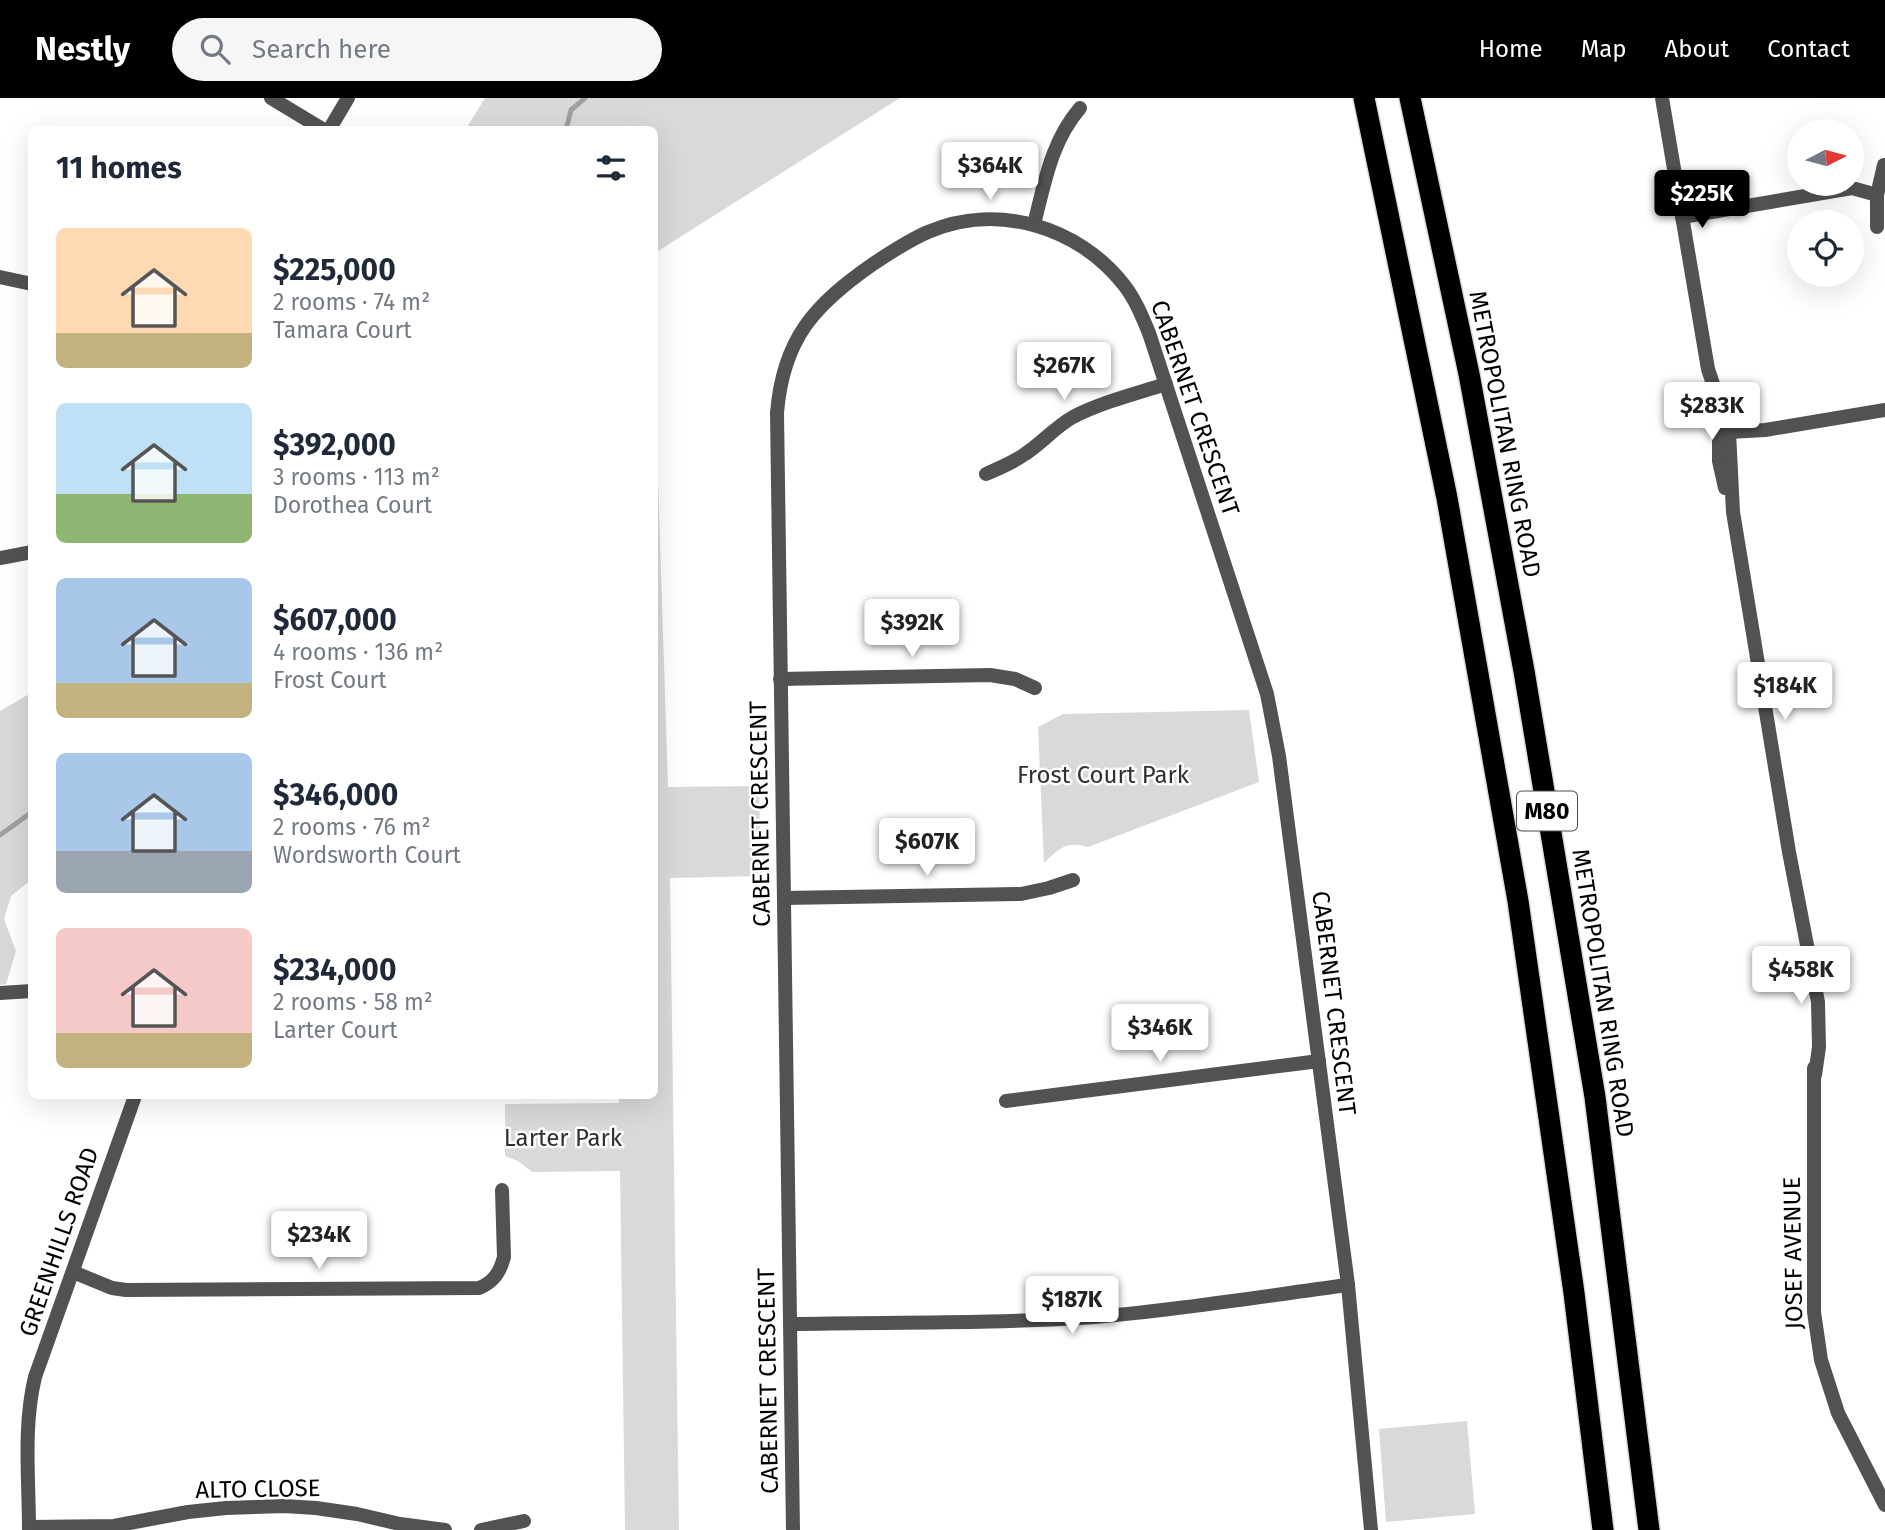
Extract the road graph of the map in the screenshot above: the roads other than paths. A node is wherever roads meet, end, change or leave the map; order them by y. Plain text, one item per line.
1 (271, 98) edge
2 (348, 98) edge
3 (1364, 98) edge
4 (1410, 98) edge
5 (1662, 98) edge
6 (1080, 108) dead end
7 (317, 126) edge
8 (331, 126) edge
9 (1884, 166) edge
10 (1877, 195) junction
11 (1682, 217) junction
12 (1034, 225) junction
13 (1877, 227) dead end
14 (0, 277) edge
15 (28, 283) edge
16 (1166, 384) junction
17 (1885, 410) edge
18 (1726, 436) junction
19 (986, 474) dead end
20 (28, 553) edge
21 (0, 558) edge
22 (780, 679) junction
23 (1035, 688) dead end
24 (1073, 880) dead end
25 (784, 898) junction
26 (28, 990) edge
27 (0, 993) edge
28 (1319, 1061) junction
29 (134, 1099) edge
30 (1006, 1101) dead end
31 (502, 1190) dead end
32 (73, 1272) junction
33 (1348, 1285) junction
34 (791, 1324) junction
35 (1865, 1462) junction
36 (1885, 1485) edge
37 (1885, 1505) edge
38 (524, 1521) dead end
39 (29, 1528) edge
40 (445, 1530) edge
41 (481, 1530) edge
42 (793, 1530) edge
43 (1371, 1530) edge
44 (1604, 1530) edge
45 (1649, 1530) edge

1 - 7 street
2 - 8 street
3 - 44 highway, M80
4 - 45 highway, METROPOLITAN RING ROAD / M80
5 - 11 street, JOSEF AVENUE
6 - 12 street
9 - 10 street
10 - 11 street
10 - 13 street
11 - 18 street, JOSEF AVENUE
12 - 16 street, CABERNET CRESCENT
12 - 22 street, CABERNET CRESCENT
14 - 15 street
16 - 19 street
16 - 28 street, CABERNET CRESCENT
17 - 18 street
18 - 35 street, JOSEF AVENUE
20 - 21 street
22 - 23 street
22 - 25 street, CABERNET CRESCENT
24 - 25 street
25 - 34 street, CABERNET CRESCENT
26 - 27 street
28 - 30 street
28 - 33 street, CABERNET CRESCENT
29 - 32 street, GREENHILLS ROAD
31 - 32 street
32 - 39 street, GREENHILLS ROAD
33 - 34 street
33 - 43 street, CABERNET CRESCENT
34 - 42 street, CABERNET CRESCENT
35 - 36 street, JOSEF AVENUE
35 - 37 street, JOSEF AVENUE
38 - 41 street
39 - 40 street, ALTO CLOSE

